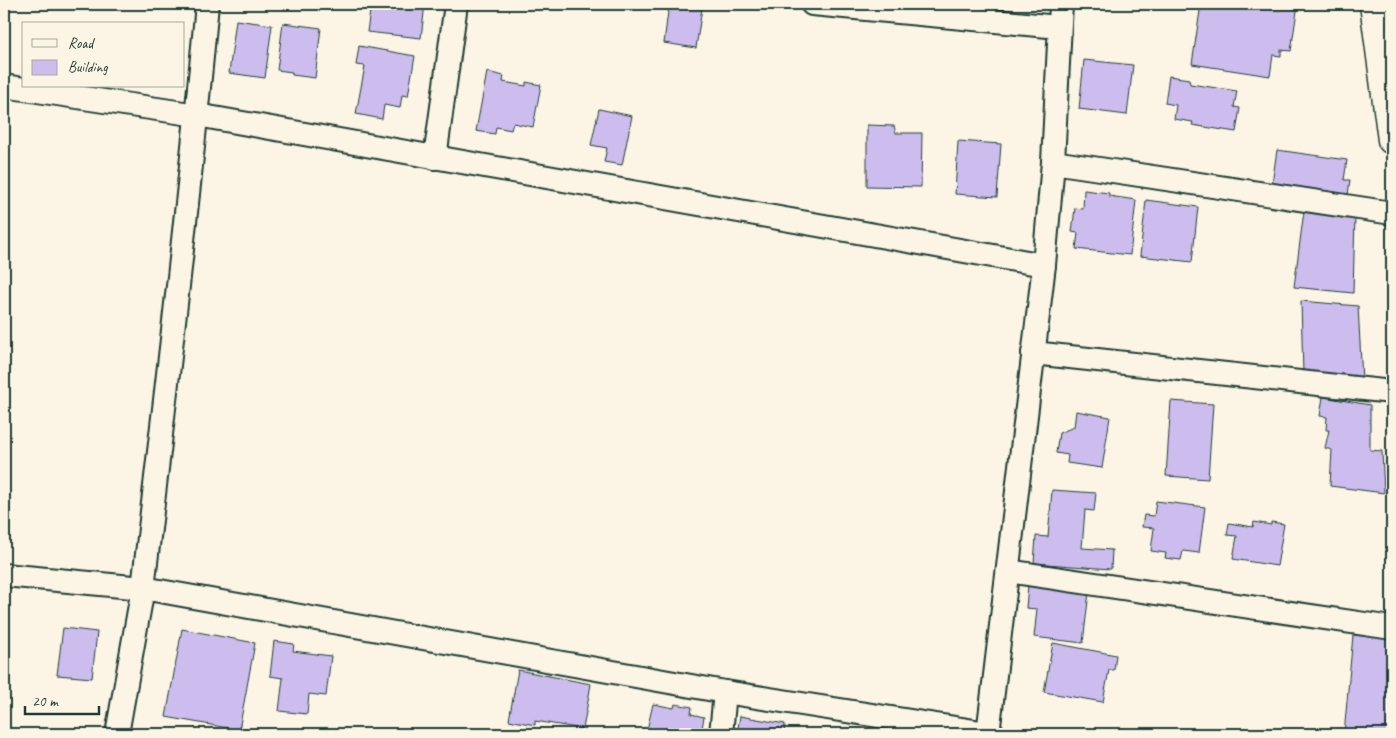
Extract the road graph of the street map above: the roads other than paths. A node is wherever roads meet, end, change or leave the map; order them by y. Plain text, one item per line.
1 (207, 4) edge
2 (456, 4) edge
3 (812, 4) edge
4 (1061, 4) edge
5 (1374, 4) edge
6 (1059, 27) junction
7 (4, 86) edge
8 (197, 115) junction
9 (1392, 140) edge
10 (436, 158) junction
11 (1053, 162) junction
12 (1392, 213) edge
13 (1044, 265) junction
14 (1033, 353) junction
15 (1392, 392) edge
16 (1008, 572) junction
17 (4, 575) edge
18 (143, 588) junction
19 (1392, 628) edge
20 (725, 692) junction
21 (117, 734) edge
22 (721, 734) edge
23 (990, 734) edge

1 - 8 street
2 - 10 street
3 - 6 street
4 - 6 street
5 - 9 main road
6 - 11 street
7 - 8 street
8 - 10 street
8 - 18 street
10 - 13 street
11 - 12 street
11 - 13 street
13 - 14 street
14 - 15 street
14 - 16 street
16 - 19 street
16 - 23 street
17 - 18 street
18 - 20 street
18 - 21 street
20 - 22 street
20 - 23 street

